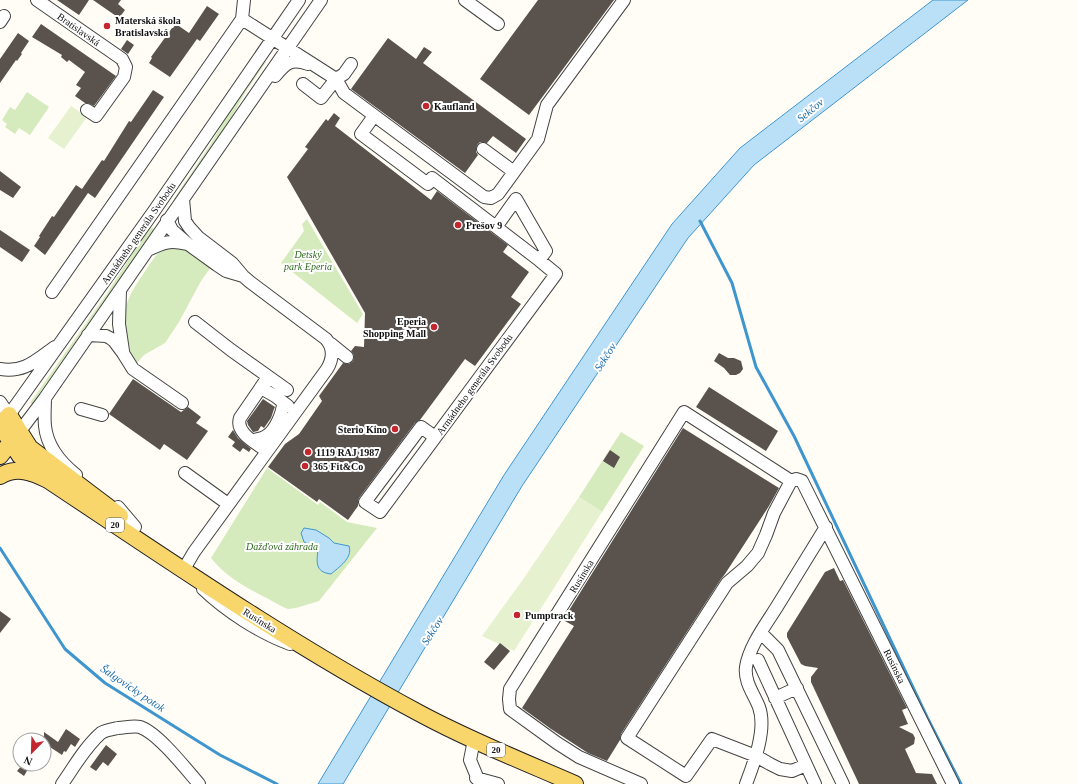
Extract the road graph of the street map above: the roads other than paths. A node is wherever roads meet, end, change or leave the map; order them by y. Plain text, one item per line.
1 (37, 0) edge
2 (244, 0) edge
3 (321, 0) edge
4 (327, 0) edge
5 (465, 0) edge
6 (624, 0) edge
7 (296, 3) edge
8 (242, 19) junction
9 (306, 22) junction
10 (498, 24) dead end
11 (273, 38) junction
12 (287, 48) junction
13 (351, 64) dead end
14 (319, 68) junction
15 (336, 79) junction
16 (303, 84) dead end
17 (87, 110) dead end
18 (374, 116) junction
19 (236, 122) junction
20 (483, 149) dead end
21 (514, 172) junction
22 (183, 200) junction
23 (154, 211) junction
24 (167, 220) junction
25 (496, 227) junction
26 (193, 240) junction
27 (146, 252) junction
28 (539, 260) junction
29 (120, 288) junction
30 (52, 292) dead end
31 (195, 322) dead end
32 (88, 335) junction
33 (62, 341) junction
34 (331, 344) junction
35 (118, 355) junction
36 (347, 357) dead end
37 (0, 369) edge
38 (268, 377) junction
39 (261, 388) junction
40 (287, 390) dead end
41 (45, 398) junction
42 (0, 402) edge
43 (282, 402) junction
44 (182, 403) dead end
45 (81, 409) dead end
46 (295, 412) junction
47 (102, 415) dead end
48 (2, 423) edge
49 (15, 437) junction
50 (435, 437) junction
51 (253, 440) junction
52 (267, 451) junction
53 (0, 456) edge
54 (185, 473) dead end
55 (0, 476) edge
56 (48, 480) junction
57 (791, 480) junction
58 (228, 504) junction
59 (826, 527) junction
60 (135, 528) junction
61 (184, 569) junction
62 (761, 633) junction
63 (758, 660) dead end
64 (797, 688) junction
65 (775, 698) junction
66 (474, 740) junction
67 (756, 756) junction
68 (806, 765) junction
69 (683, 780) edge
70 (478, 781) edge
71 (64, 784) edge
72 (199, 784) edge
73 (498, 784) edge
74 (575, 784) edge
75 (641, 784) edge
76 (746, 784) edge
77 (816, 784) edge
78 (843, 784) edge
79 (953, 784) edge

1 - 17 street, Bratislavská
2 - 8 street
3 - 9 street, Armádneho generála Svobodu
4 - 9 street
5 - 10 street
6 - 21 street
7 - 11 street, Armádneho generála Svobodu
8 - 11 street
8 - 30 street
9 - 12 street, Armádneho generála Svobodu
9 - 14 street
11 - 12 street
11 - 23 street, Armádneho generála Svobodu
12 - 14 street
12 - 19 street, Armádneho generála Svobodu
13 - 15 street
14 - 15 street
14 - 19 street, Armádneho generála Svobodu
15 - 16 street
15 - 18 street
18 - 21 street
18 - 25 street
19 - 22 street, Armádneho generála Svobodu
20 - 21 street
22 - 24 street, Armádneho generála Svobodu
22 - 26 street, Armádneho generála Svobodu
23 - 24 street
23 - 33 street, Armádneho generála Svobodu
24 - 26 street
24 - 27 street, Armádneho generála Svobodu
25 - 28 street
25 - 28 street
26 - 27 street
26 - 34 street, Armádneho generála Svobodu
27 - 29 street, Armádneho generála Svobodu
28 - 50 street, Armádneho generála Svobodu
29 - 32 street, Armádneho generála Svobodu
29 - 35 street, Armádneho generála Svobodu
31 - 38 street
32 - 35 street
32 - 41 street, Armádneho generála Svobodu
33 - 37 street
33 - 48 street, Armádneho generála Svobodu
34 - 36 street, Armádneho generála Svobodu
34 - 46 street
35 - 44 street
38 - 39 street
38 - 40 street
39 - 43 street
39 - 51 street
41 - 49 street, Armádneho generála Svobodu
41 - 60 street
42 - 48 street
43 - 46 street
43 - 51 street
45 - 47 street
46 - 52 street
48 - 49 main road
49 - 53 main road
49 - 56 main road
49 - 60 main road, Rusínska / 20
50 - 50 street, Armádneho generála Svobodu
51 - 52 street
52 - 58 street
54 - 58 street
55 - 56 main road, 20
56 - 61 main road, Rusínska / 20
57 - 59 street, Rusínska
57 - 69 street
57 - 75 street, Rusínska
58 - 61 street
59 - 62 street
59 - 79 street, Rusínska
60 - 61 main road, Rusínska / 20
61 - 66 main road, Rusínska / 20
62 - 64 street
62 - 67 street
63 - 65 street
64 - 65 street
64 - 78 street
65 - 68 street
66 - 70 street
66 - 74 main road, Rusínska / 20
67 - 68 street
67 - 69 street
67 - 76 street
68 - 77 street
70 - 73 street
71 - 72 street

